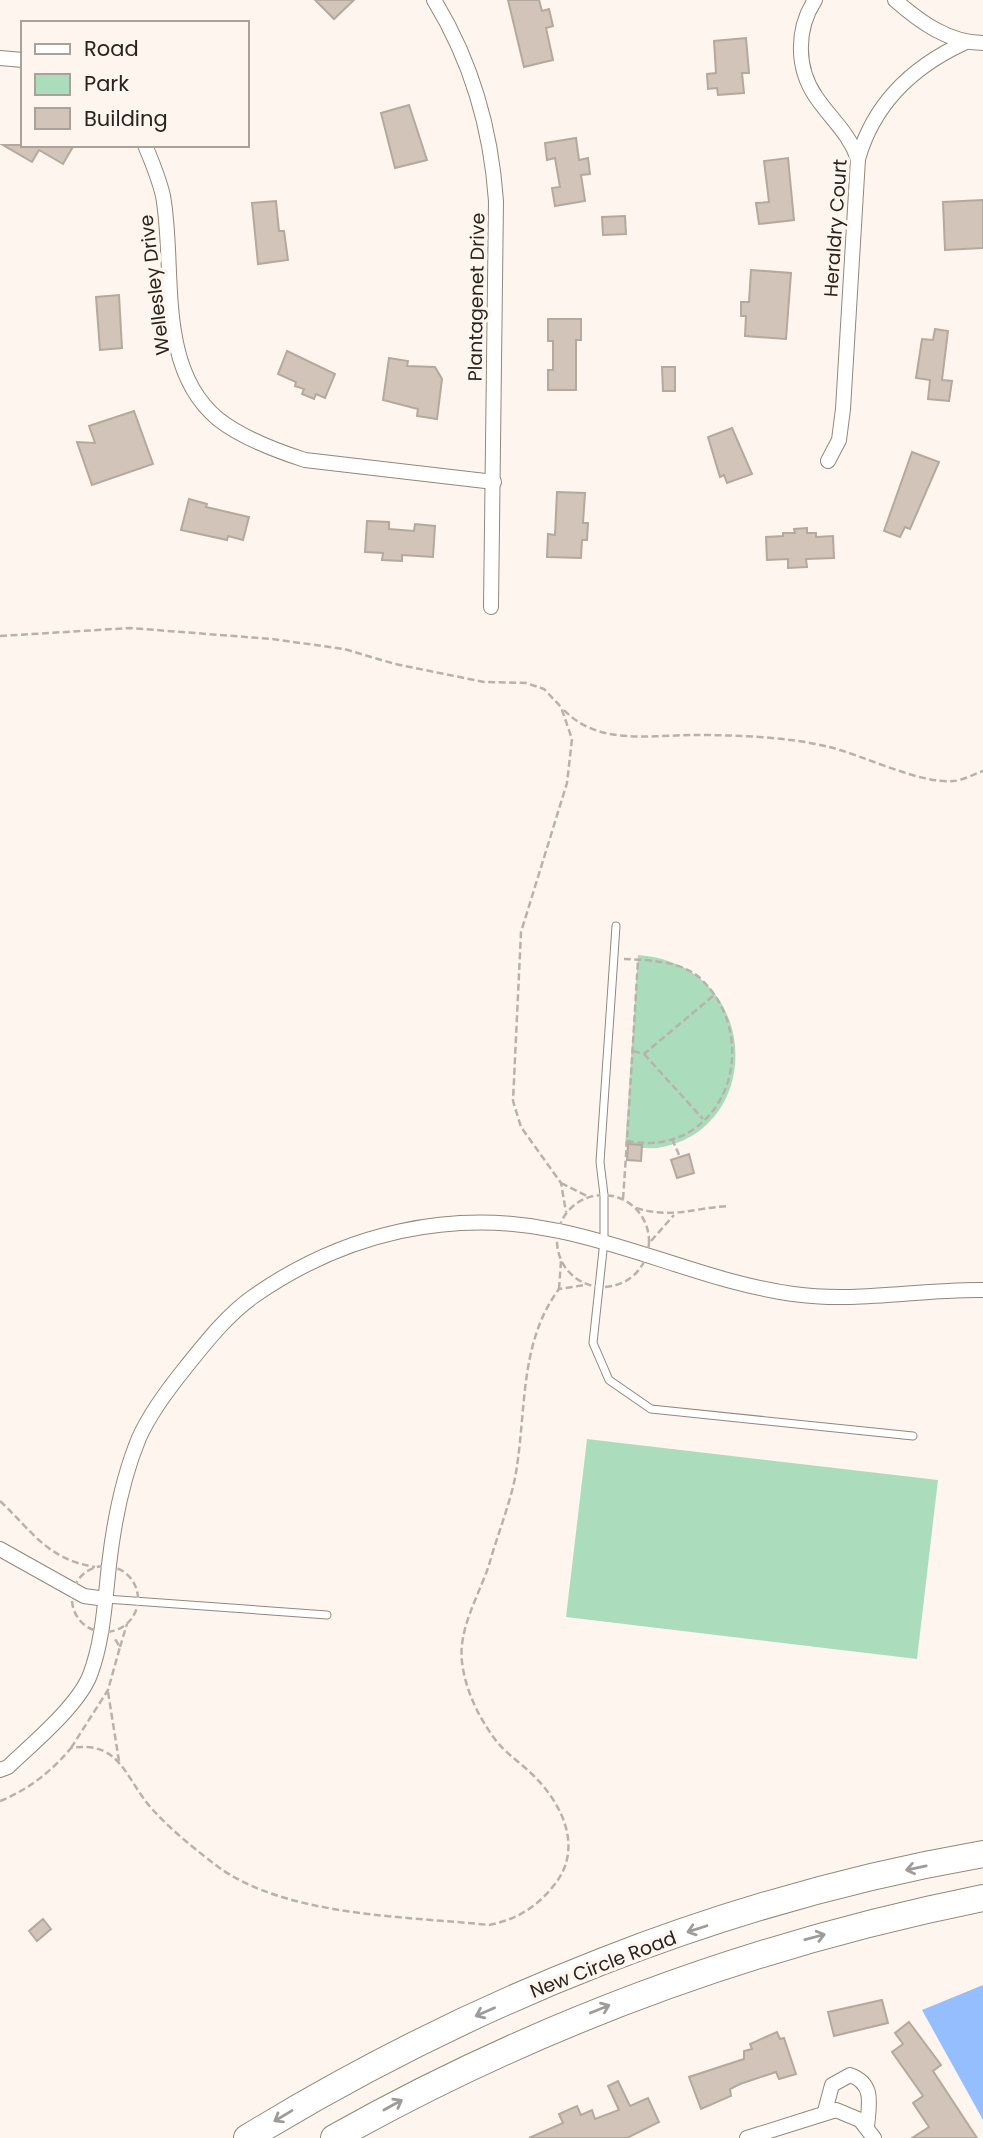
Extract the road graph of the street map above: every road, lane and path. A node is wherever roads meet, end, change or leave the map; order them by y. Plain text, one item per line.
1 (434, 0) edge
2 (815, 0) edge
3 (895, 0) edge
4 (964, 43) junction
5 (983, 43) edge
6 (0, 58) edge
7 (21, 60) edge
8 (146, 147) edge
9 (858, 159) junction
10 (828, 461) dead end
11 (494, 482) junction
12 (491, 607) dead end
13 (0, 636) edge
14 (561, 707) junction
15 (983, 771) edge
16 (616, 926) dead end
17 (614, 958) junction
18 (638, 960) junction
19 (713, 996) junction
20 (632, 1051) junction
21 (644, 1054) junction
22 (704, 1120) junction
23 (672, 1139) junction
24 (627, 1141) junction
25 (680, 1157) dead end
26 (561, 1182) junction
27 (589, 1197) dead end
28 (623, 1199) dead end
29 (729, 1206) dead end
30 (636, 1208) dead end
31 (566, 1212) dead end
32 (674, 1215) junction
33 (604, 1241) junction
34 (649, 1243) dead end
35 (561, 1260) dead end
36 (585, 1285) dead end
37 (559, 1289) junction
38 (983, 1290) edge
39 (913, 1436) dead end
40 (0, 1501) edge
41 (0, 1549) edge
42 (97, 1567) dead end
43 (106, 1599) junction
44 (327, 1615) dead end
45 (127, 1624) dead end
46 (110, 1632) dead end
47 (120, 1647) junction
48 (108, 1690) junction
49 (71, 1748) junction
50 (119, 1761) junction
51 (0, 1770) edge
52 (0, 1801) edge
53 (983, 1854) edge
54 (983, 1898) edge
55 (825, 2110) junction
56 (870, 2132) edge
57 (247, 2138) edge
58 (334, 2138) edge
59 (747, 2138) edge

1 - 11 street, Plantagenet Drive
2 - 9 street
3 - 4 street
4 - 5 street
4 - 9 street, Heraldry Court
6 - 7 street
8 - 11 street, Wellesley Drive
9 - 10 street, Heraldry Court
11 - 12 street, Plantagenet Drive
13 - 14 path
14 - 15 path
14 - 26 path
16 - 17 lane
17 - 18 path
17 - 33 lane
18 - 19 path
18 - 20 path
19 - 21 path
19 - 22 path
20 - 21 path
20 - 24 path
21 - 22 path
22 - 23 path
23 - 24 path
23 - 25 path
24 - 28 path
26 - 27 path
26 - 31 path
29 - 32 path
30 - 32 path
32 - 34 path
33 - 38 street
33 - 39 lane
33 - 43 street
35 - 37 path
36 - 37 path
37 - 50 path
40 - 42 path
41 - 43 street
43 - 44 lane
43 - 51 street
45 - 47 path
46 - 47 path
47 - 48 path
48 - 49 path
48 - 50 path
49 - 50 path
49 - 52 path
53 -> 57 highway, New Circle Road
58 -> 54 highway
55 - 56 street
55 - 56 street
55 - 59 street

